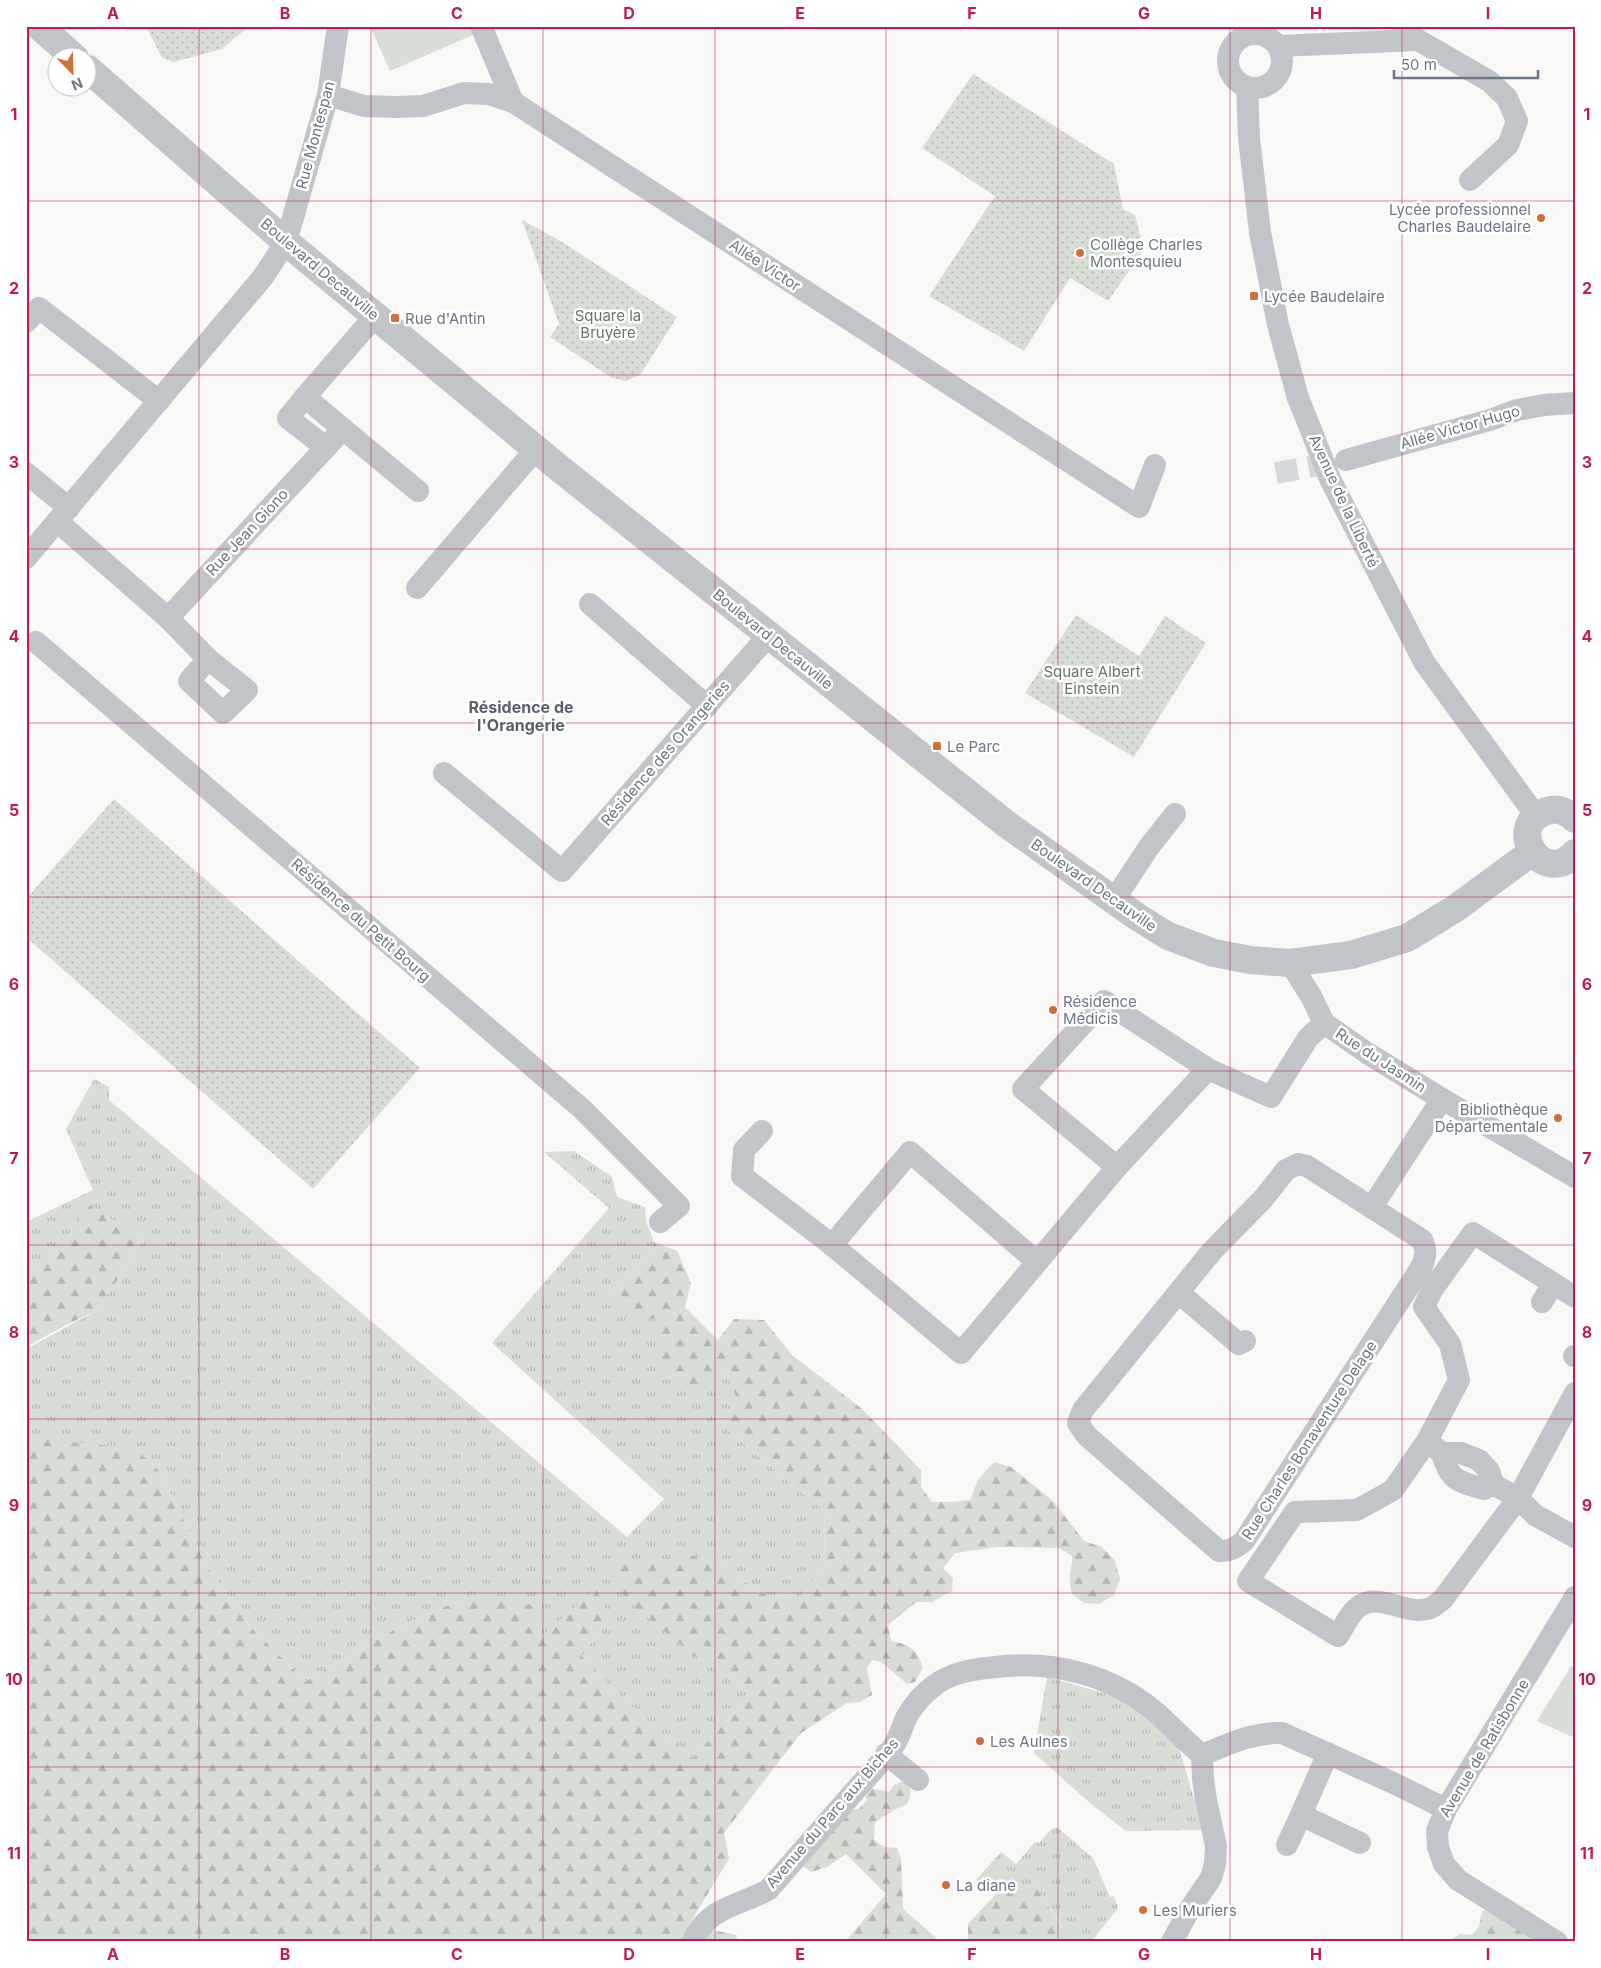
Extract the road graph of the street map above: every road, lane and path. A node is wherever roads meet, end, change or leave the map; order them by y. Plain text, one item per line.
1 (39, 26) edge
2 (338, 26) edge
3 (482, 26) edge
4 (1278, 46) junction
5 (64, 48) edge
6 (98, 77) edge
7 (1247, 87) junction
8 (328, 95) junction
9 (513, 102) junction
10 (1470, 180) dead end
11 (286, 242) junction
12 (376, 316) junction
13 (26, 322) edge
14 (305, 397) junction
15 (159, 401) junction
16 (1575, 404) edge
17 (343, 428) junction
18 (325, 447) junction
19 (536, 449) junction
20 (1346, 460) tunnel mouth
21 (1155, 465) dead end
22 (26, 472) edge
23 (418, 491) dead end
24 (64, 515) junction
25 (26, 558) edge
26 (417, 588) dead end
27 (590, 604) dead end
28 (168, 618) junction
29 (768, 636) junction
30 (29, 643) edge
31 (208, 658) dead end
32 (706, 706) junction
33 (444, 773) dead end
34 (1174, 814) dead end
35 (1536, 816) junction
36 (1575, 819) edge
37 (1532, 852) junction
38 (1573, 858) edge
39 (1114, 900) junction
40 (1290, 963) junction
41 (1324, 1023) junction
42 (1208, 1069) junction
43 (1442, 1099) junction
44 (762, 1131) dead end
45 (1117, 1167) junction
46 (1575, 1177) edge
47 (1372, 1207) junction
48 (660, 1222) dead end
49 (832, 1245) junction
50 (1037, 1262) junction
51 (1179, 1293) junction
52 (1575, 1297) edge
53 (1245, 1341) dead end
54 (1575, 1393) edge
55 (1434, 1447) junction
56 (1518, 1498) junction
57 (1575, 1521) edge
58 (1575, 1537) edge
59 (1575, 1596) edge
60 (886, 1754) junction
61 (1328, 1754) junction
62 (1202, 1755) junction
63 (918, 1780) dead end
64 (1446, 1809) junction
65 (1301, 1815) junction
66 (1360, 1844) dead end
67 (1287, 1845) dead end
68 (694, 1942) edge
69 (1172, 1942) edge
70 (1557, 1942) edge

1 - 5 street
2 - 8 street, Rue Montespan
3 - 9 street
4 - 7 street
4 - 7 street
4 - 10 street
6 - 11 street, Boulevard Decauville
7 - 35 street, Avenue de la Liberté
8 - 9 street, Allée Victor
8 - 11 street, Rue Montespan
9 - 21 street, Allée Victor
11 - 12 street, Boulevard Decauville
11 - 15 street
12 - 14 street
12 - 19 street, Boulevard Decauville
13 - 15 street
14 - 17 street
14 - 18 street
15 - 24 street
16 - 20 street, Allée Victor Hugo
17 - 18 street, Rue Jean Giono
17 - 23 street
18 - 28 street, Rue Jean Giono
19 - 26 street
19 - 29 street, Boulevard Decauville
22 - 24 street
24 - 25 street
24 - 28 street
27 - 32 street
28 - 31 street
29 - 32 street, Résidence des Orangeries
29 - 39 street, Boulevard Decauville
30 - 48 street, Résidence du Petit Bourg
32 - 33 street, Résidence des Orangeries
34 - 39 street
35 - 36 street
35 - 37 street
37 - 38 street
37 - 40 street, Boulevard Decauville
39 - 40 street, Boulevard Decauville
40 - 41 street, Rue du Jasmin
41 - 42 street
41 - 43 street, Rue du Jasmin
42 - 45 street
42 - 45 street
43 - 46 street, Rue du Jasmin
43 - 47 street
44 - 49 street
45 - 50 street
47 - 51 street, Rue Charles Bonaventure Delage
47 - 51 street, Rue Charles Bonaventure Delage
49 - 50 street
49 - 50 street
51 - 53 street
52 - 55 street
54 - 56 street
55 - 56 street
55 - 56 street
56 - 57 street
56 - 58 street
59 - 64 street, Avenue de Ratisbonne
60 - 62 street, Avenue du Parc aux Biches
60 - 63 street
60 - 68 street, Avenue du Parc aux Biches
61 - 62 street
61 - 64 street
61 - 65 street
62 - 69 street
64 - 70 street, Avenue de Ratisbonne
65 - 66 street
65 - 67 street

